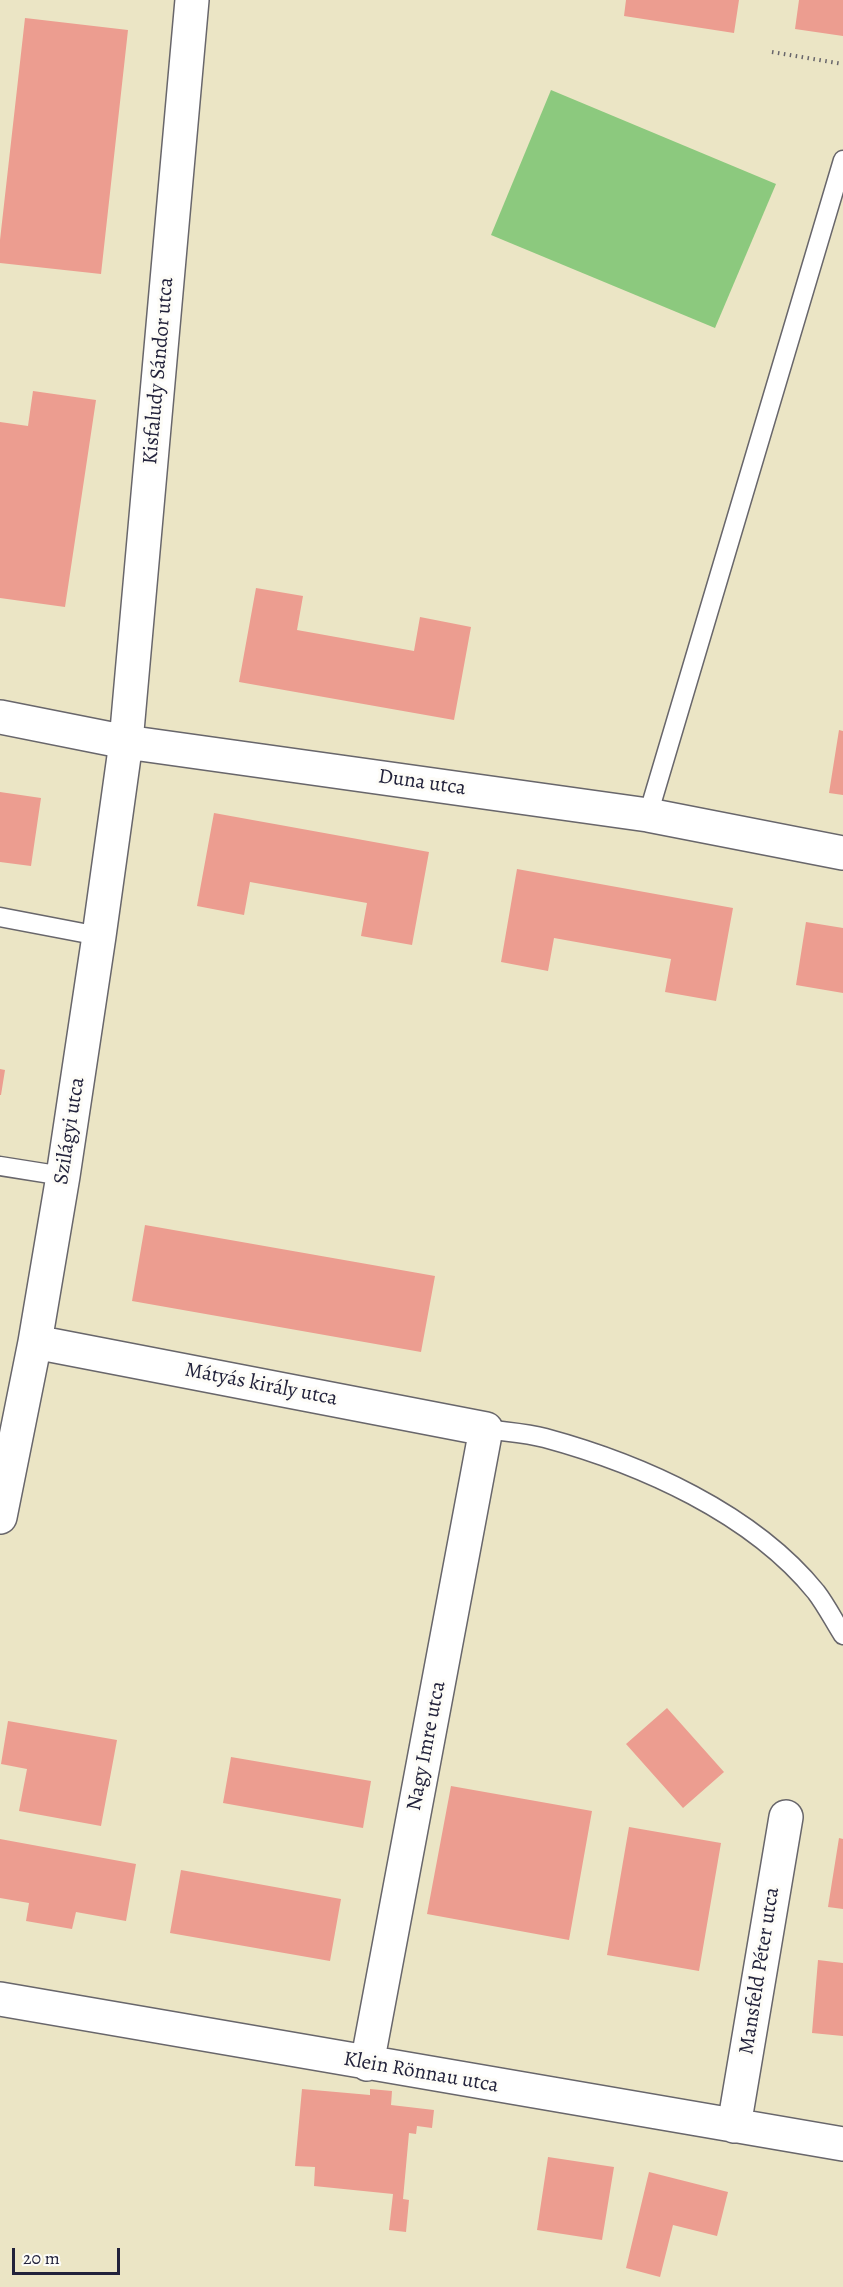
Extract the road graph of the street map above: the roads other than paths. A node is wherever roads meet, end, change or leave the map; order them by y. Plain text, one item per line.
1 (192, 0) edge
2 (843, 160) edge
3 (0, 717) edge
4 (126, 742) junction
5 (648, 815) junction
6 (843, 853) edge
7 (0, 917) edge
8 (99, 936) junction
9 (0, 1166) edge
10 (63, 1176) junction
11 (35, 1342) junction
12 (486, 1429) junction
13 (0, 1516) edge
14 (843, 1635) edge
15 (786, 1817) dead end
16 (0, 1999) edge
17 (367, 2064) junction
18 (734, 2126) junction
19 (843, 2144) edge

1 - 4 street, Kisfaludy Sándor utca
2 - 5 lane
3 - 4 street, Duna utca
4 - 5 street, Duna utca
4 - 8 street, Szilágyi utca
5 - 6 street, Duna utca
7 - 8 lane
8 - 10 street, Szilágyi utca
9 - 10 lane
10 - 11 street, Szilágyi utca
11 - 12 street, Mátyás király utca
11 - 13 street, Szilágyi utca
12 - 14 lane
12 - 17 street, Nagy Imre utca
15 - 18 street, Mansfeld Péter utca
16 - 17 street, Klein Rönnau utca
17 - 18 street, Klein Rönnau utca
18 - 19 street, Klein Rönnau utca

